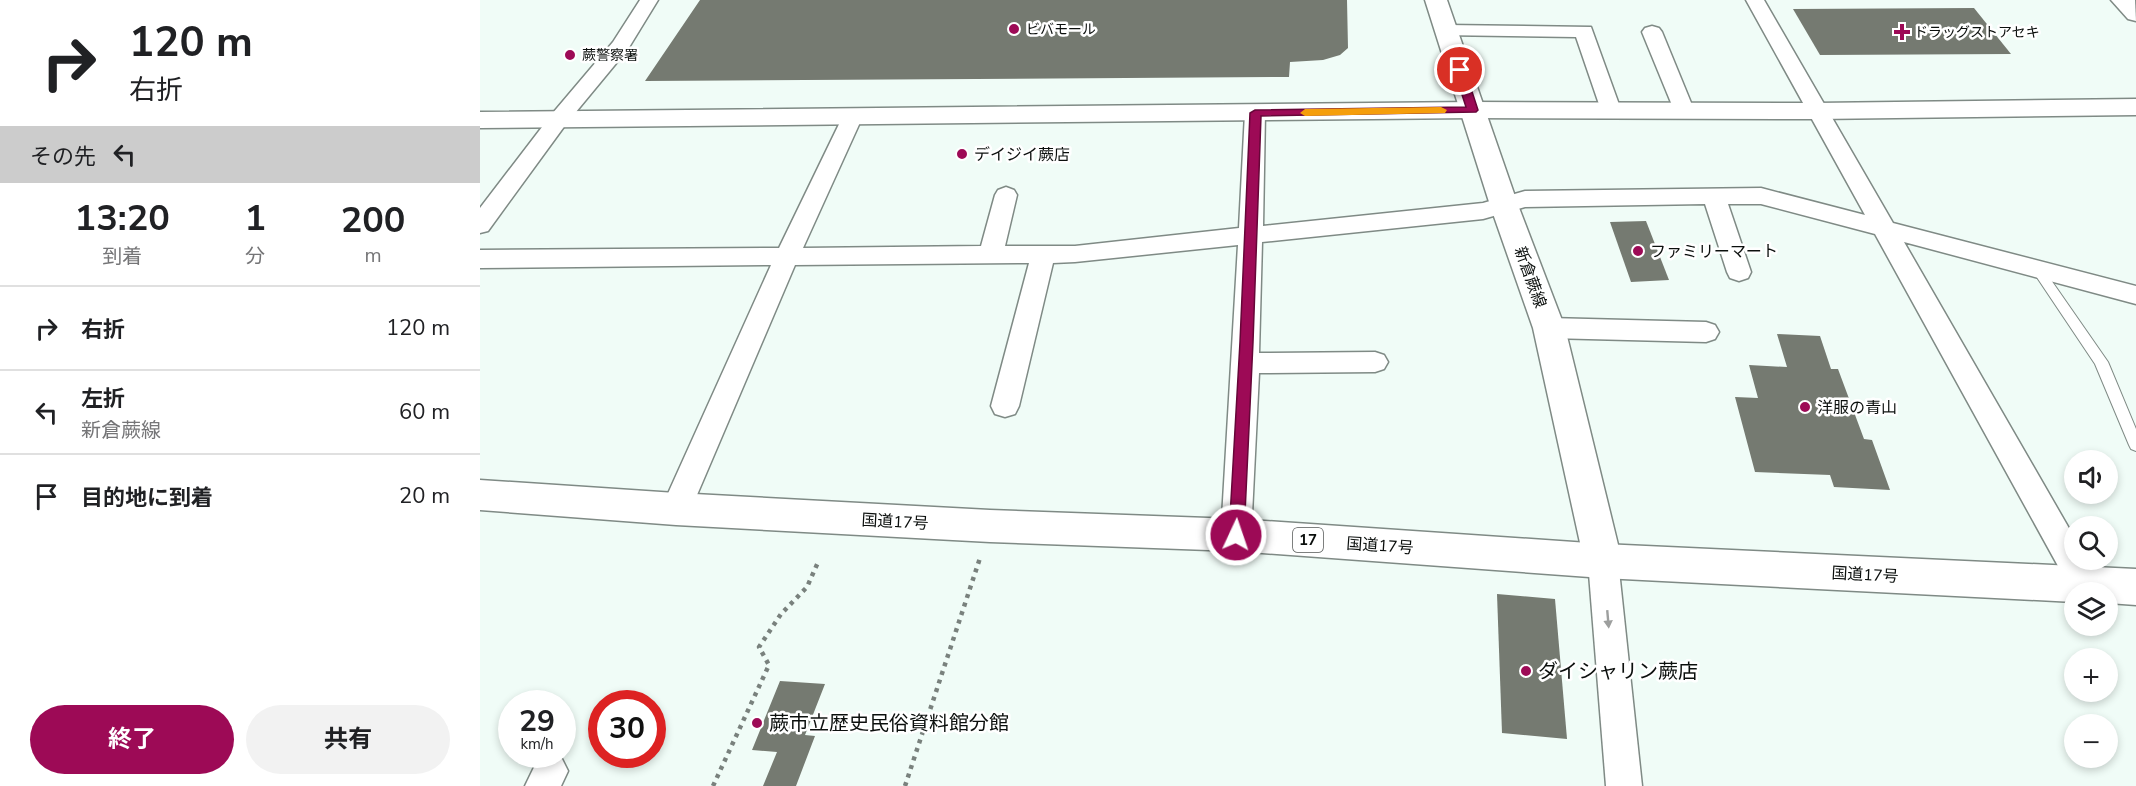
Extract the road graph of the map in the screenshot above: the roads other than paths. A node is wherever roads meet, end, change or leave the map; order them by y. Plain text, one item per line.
1 (649, 0) edge
2 (1436, 0) edge
3 (1755, 0) edge
4 (2121, 0) edge
5 (2136, 14) edge
6 (1446, 31) junction
7 (1652, 32) dead end
8 (2136, 106) edge
9 (1473, 110) junction
10 (1611, 110) junction
11 (1684, 110) junction
12 (1816, 111) junction
13 (1255, 113) junction
14 (852, 118) junction
15 (558, 119) junction
16 (480, 120) edge
17 (1006, 195) dead end
18 (1714, 197) junction
19 (1504, 204) junction
20 (480, 225) edge
21 (1887, 231) junction
22 (1251, 237) junction
23 (1043, 254) junction
24 (992, 255) junction
25 (788, 256) junction
26 (480, 259) edge
27 (2038, 270) junction
28 (1739, 272) dead end
29 (2136, 295) edge
30 (1549, 328) junction
31 (1706, 332) dead end
32 (1375, 362) dead end
33 (1246, 363) junction
34 (1005, 406) dead end
35 (2136, 444) edge
36 (480, 495) edge
37 (676, 509) junction
38 (1236, 535) junction
39 (1603, 561) junction
40 (2083, 582) edge
41 (2064, 584) edge
42 (2118, 586) edge
43 (2136, 587) edge
44 (1624, 786) edge

1 - 15 street
2 - 6 main road, 新倉蕨線
3 - 12 street
4 - 5 main road
6 - 9 main road, 新倉蕨線
6 - 10 street
7 - 11 street
8 - 12 main road
9 - 10 main road
9 - 13 main road
9 - 19 main road, 新倉蕨線
10 - 11 main road
11 - 12 main road
12 - 21 street
13 - 14 main road
13 - 22 street
14 - 15 main road
14 - 25 street
15 - 16 main road
15 - 20 street
17 - 24 street
18 - 19 street
18 - 21 street
18 - 28 street
19 - 22 street
19 - 30 main road, 新倉蕨線
21 - 27 street
21 - 40 street
22 - 23 street
22 - 33 street
23 - 24 street
23 - 34 street
24 - 25 street
25 - 26 street
25 - 37 street
27 - 29 street
27 - 35 lane
30 - 31 street
30 - 39 main road, 新倉蕨線
32 - 33 street
33 - 38 street
36 - 37 main road, 国道17号 / 17
37 - 38 main road, 国道17号 / 17
38 - 39 main road, 国道17号 / 17
39 - 41 main road, 国道17号 / 17
39 -> 44 street
42 - 43 main road, 国道17号 / 17

